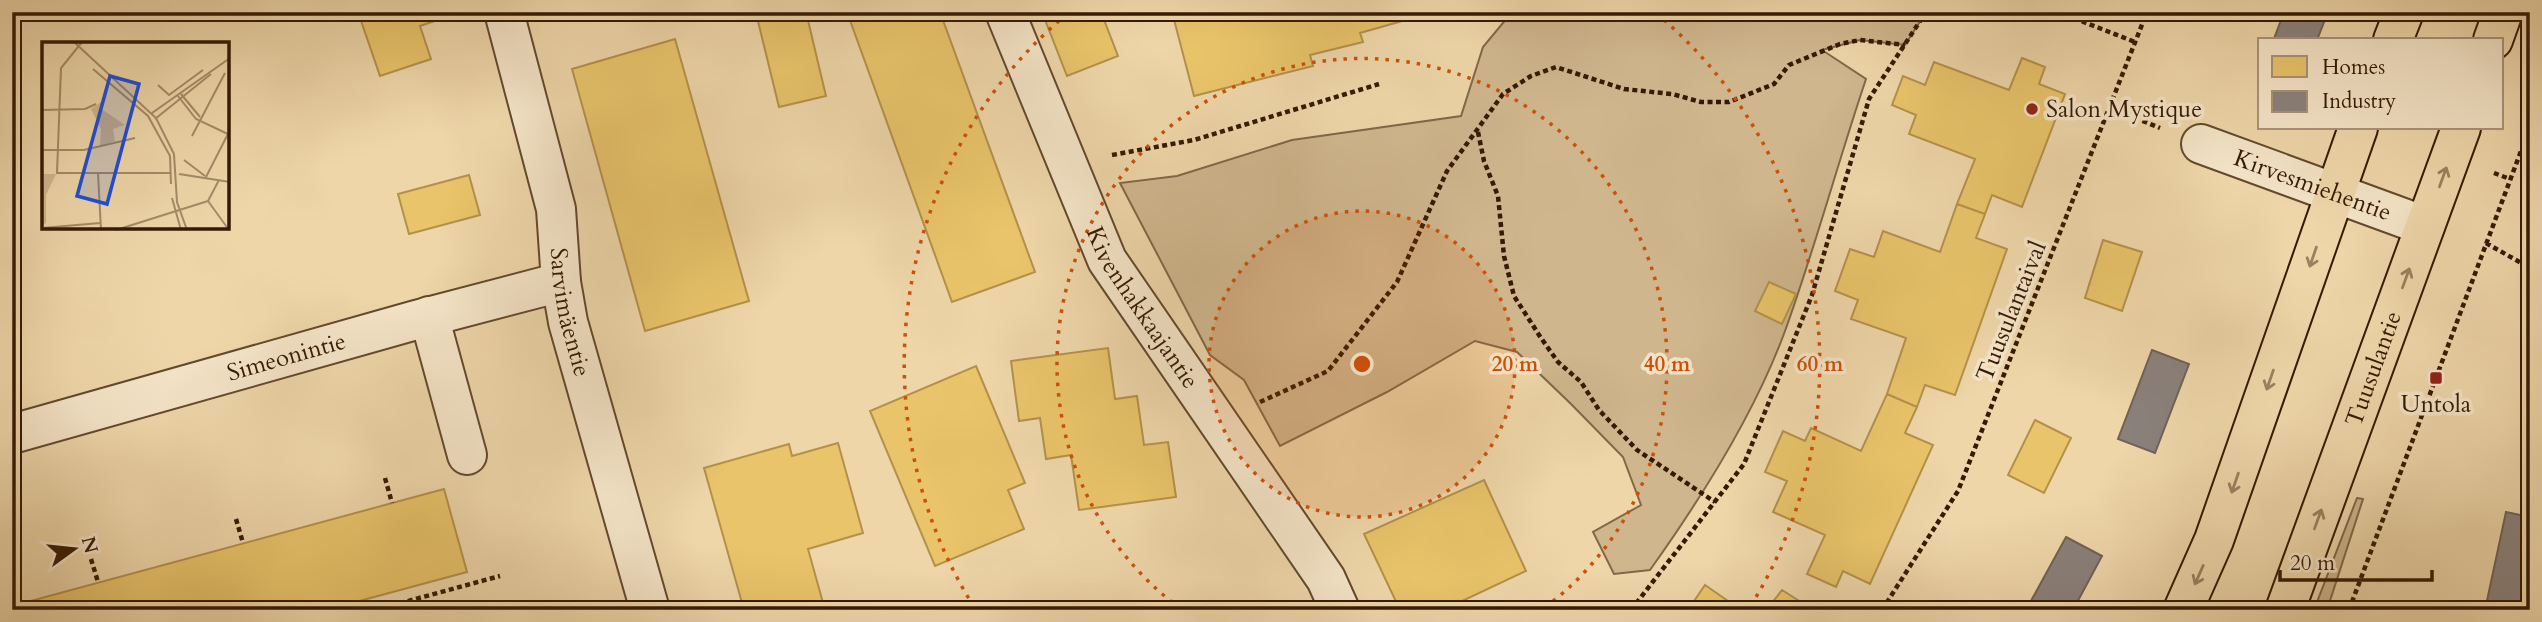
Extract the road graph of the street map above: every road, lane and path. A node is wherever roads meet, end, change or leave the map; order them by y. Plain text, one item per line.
1 (504, 12) edge
2 (1005, 12) edge
3 (1926, 12) edge
4 (2058, 12) edge
5 (2147, 12) edge
6 (2404, 12) edge
7 (2503, 12) edge
8 (2394, 38) edge
9 (2494, 38) edge
10 (2135, 42) junction
11 (1905, 44) junction
12 (1379, 84) dead end
13 (2530, 127) edge
14 (2357, 130) edge
15 (2460, 130) edge
16 (1477, 132) junction
17 (2201, 144) dead end
18 (1067, 163) junction
19 (2335, 193) junction
20 (2425, 226) junction
21 (2486, 243) junction
22 (2530, 268) edge
23 (561, 282) junction
24 (429, 316) junction
25 (1218, 421) junction
26 (12, 435) edge
27 (467, 455) dead end
28 (385, 478) dead end
29 (1715, 502) junction
30 (392, 503) dead end
31 (236, 519) dead end
32 (243, 543) dead end
33 (91, 559) dead end
34 (500, 576) dead end
35 (98, 583) dead end
36 (1333, 594) edge
37 (375, 610) edge
38 (650, 610) edge
39 (1632, 610) edge
40 (1882, 610) edge
41 (2183, 610) edge
42 (2285, 610) edge
43 (2349, 610) edge

1 - 23 street, Sarvimäentie
2 - 18 street, Kivenhakkaajantie
3 - 11 path
4 - 10 path
5 - 10 path, Tuusulantaival
6 - 8 main road
7 - 9 main road
10 - 40 path, Tuusulantaival
11 - 16 path
11 - 29 path
12 - 18 path
13 - 21 path
14 - 19 main road
20 -> 15 main road, Tuusulantie
16 - 25 path
16 - 29 path
17 - 19 street, Kirvesmiehentie
18 - 25 street, Kivenhakkaajantie
19 - 20 street, Kirvesmiehentie
19 -> 41 main road
42 -> 20 main road, Tuusulantie
21 - 22 path
21 - 43 path
23 - 24 street, Simeonintie
23 - 38 street, Sarvimäentie
24 - 26 street, Simeonintie
24 - 27 street
25 - 36 street, Kivenhakkaajantie
28 - 30 path
29 - 39 path
31 - 32 path
33 - 35 path
34 - 37 path

